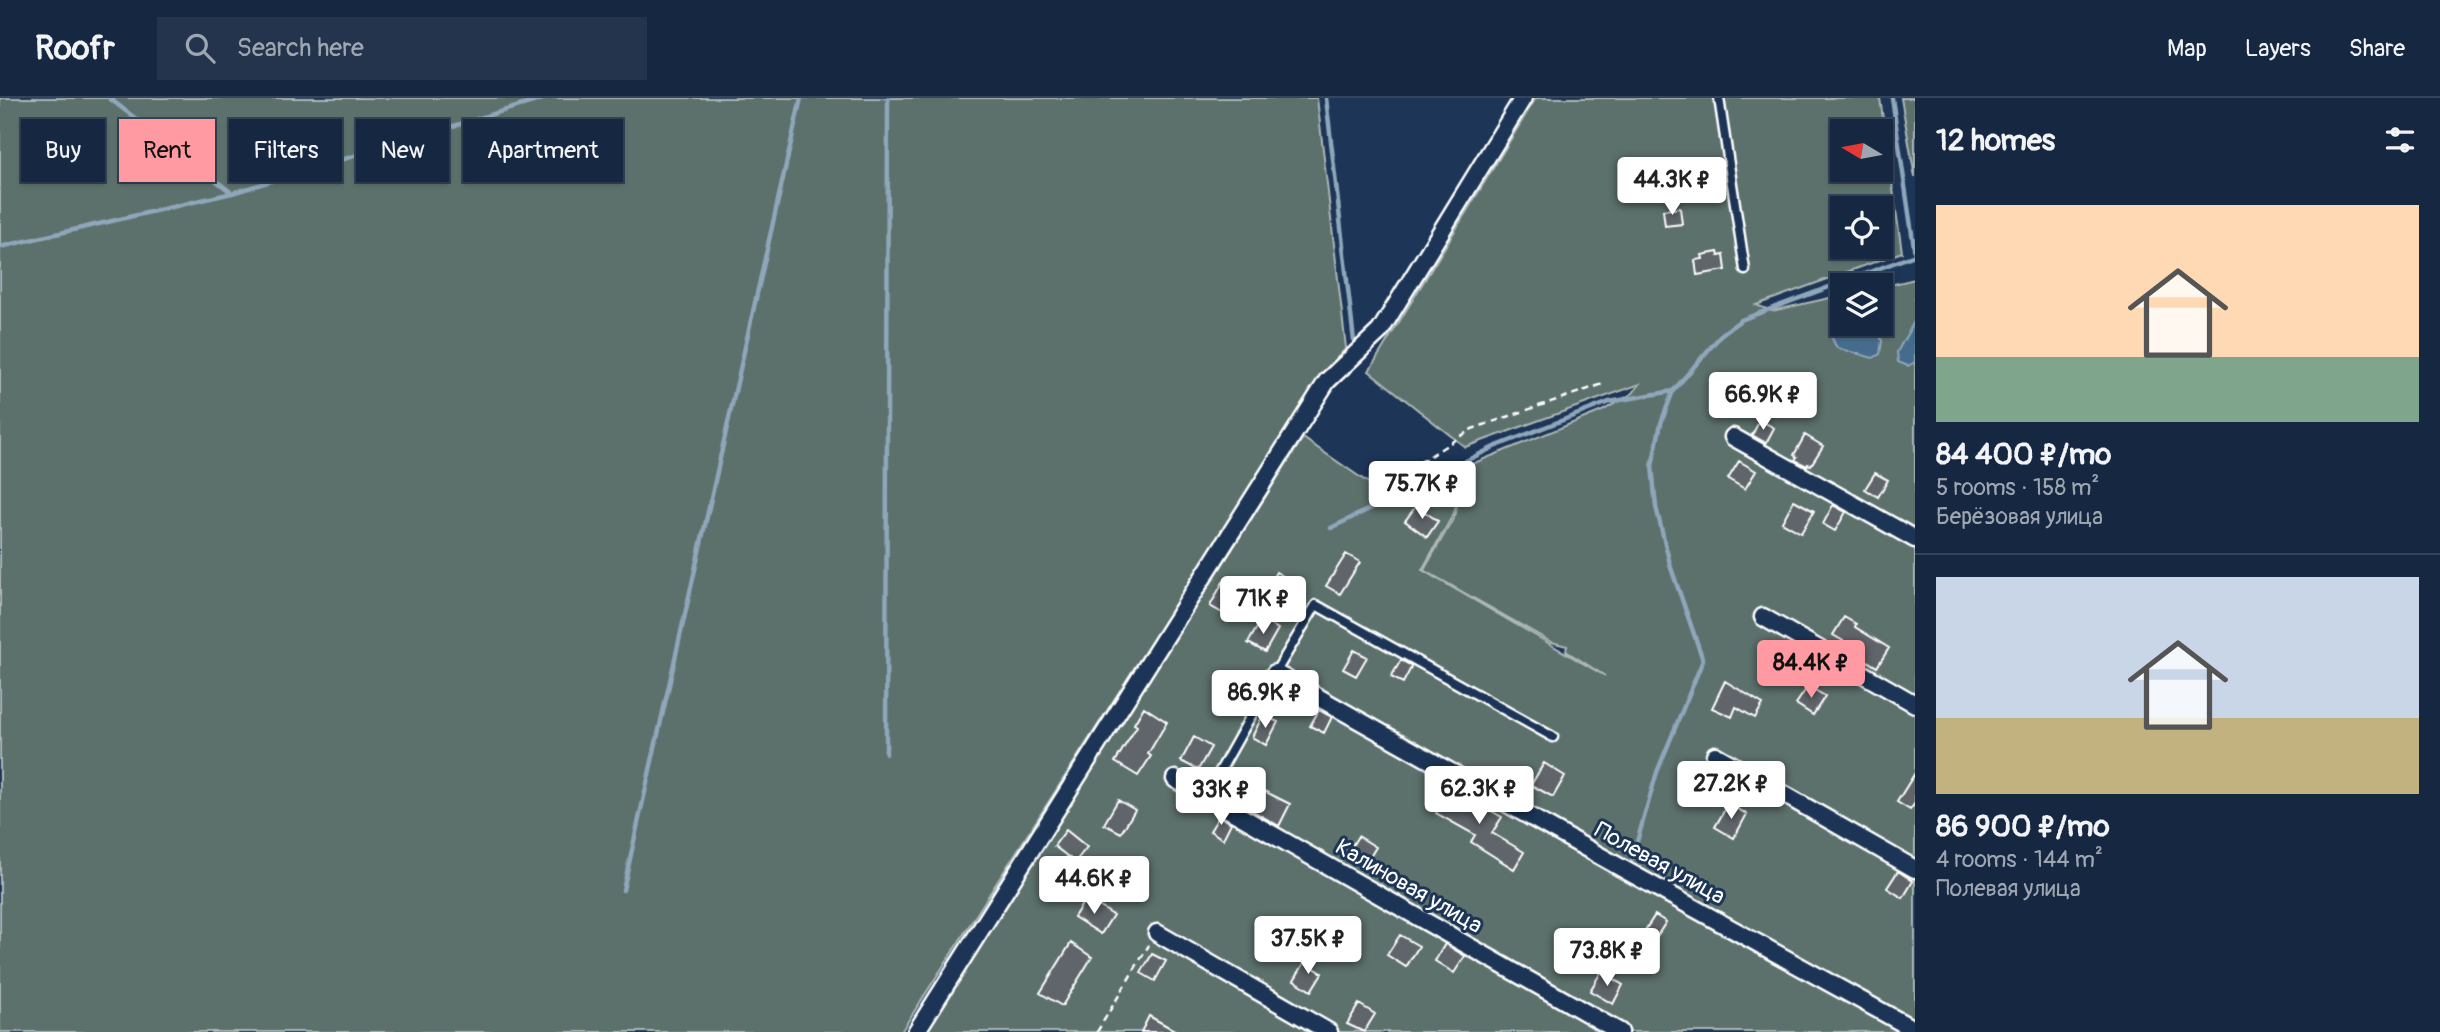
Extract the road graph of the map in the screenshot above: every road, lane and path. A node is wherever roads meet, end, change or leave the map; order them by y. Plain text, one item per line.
1 (1523, 98) edge
2 (1719, 98) edge
3 (1745, 270) dead end
4 (1606, 383) dead end
5 (1733, 437) dead end
6 (1397, 506) dead end
7 (1915, 539) edge
8 (1763, 617) dead end
9 (1275, 673) junction
10 (1915, 704) edge
11 (1553, 737) dead end
12 (1714, 755) dead end
13 (1175, 779) dead end
14 (1206, 796) junction
15 (1915, 869) edge
16 (1157, 933) joint
17 (1915, 1030) edge
18 (916, 1032) edge
19 (1097, 1032) edge
20 (1329, 1032) edge
21 (1620, 1032) edge

1 - 18 street
2 - 3 lane
4 - 6 path
5 - 7 street
8 - 10 street
9 - 11 lane
9 - 14 lane
9 - 17 street, Полевая улица
12 - 15 street
13 - 14 street, Калиновая улица
14 - 21 street, Калиновая улица
16 - 19 path
16 - 20 street

